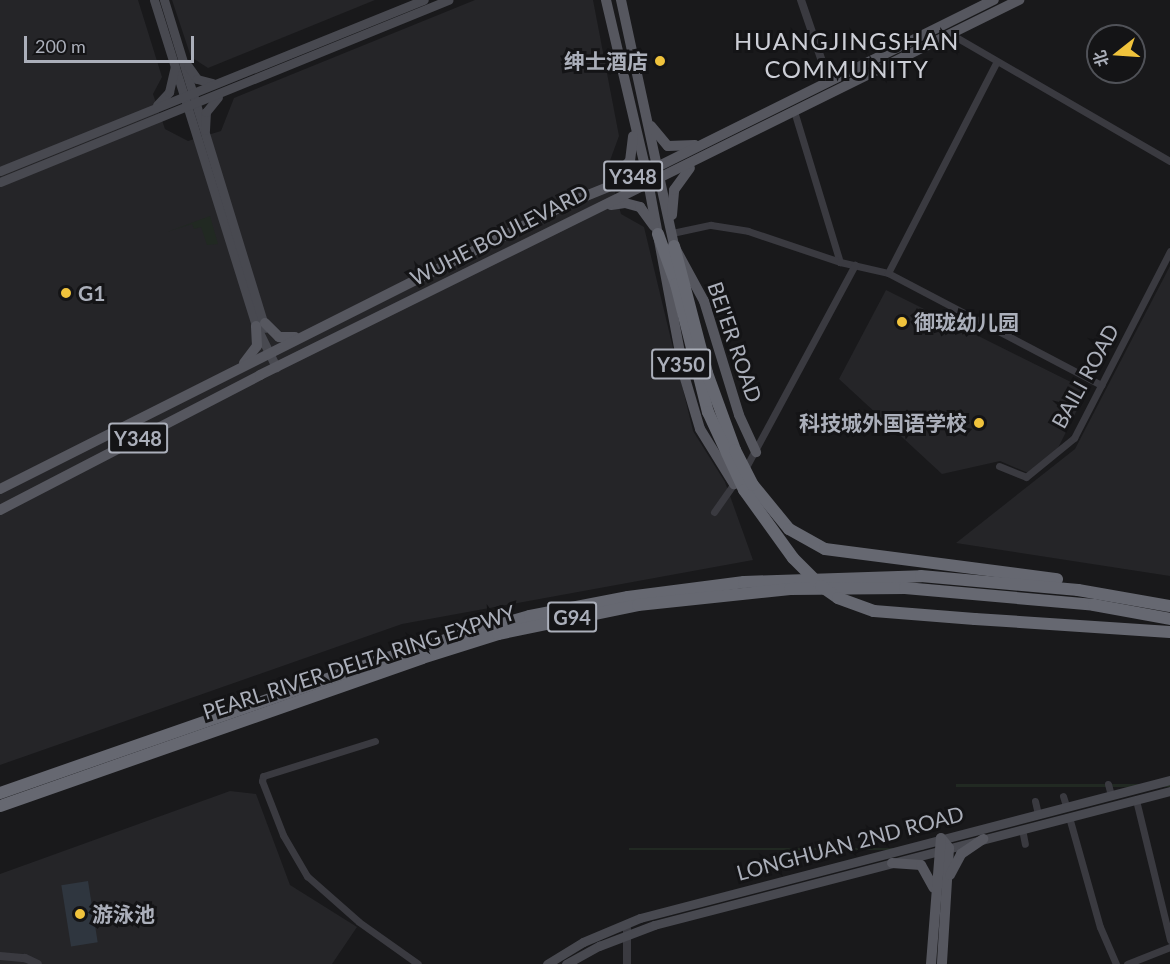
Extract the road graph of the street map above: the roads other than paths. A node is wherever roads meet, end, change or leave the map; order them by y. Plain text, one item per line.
1 (154, 0) edge
2 (164, 0) edge
3 (424, 0) edge
4 (449, 0) edge
5 (606, 0) edge
6 (621, 0) edge
7 (801, 0) edge
8 (994, 0) edge
9 (1019, 0) edge
10 (949, 33) junction
11 (179, 61) junction
12 (997, 61) junction
13 (226, 79) junction
14 (829, 82) junction
15 (231, 89) junction
16 (190, 94) junction
17 (190, 106) junction
18 (632, 111) junction
19 (794, 111) junction
20 (645, 112) junction
21 (155, 113) junction
22 (195, 136) junction
23 (206, 141) junction
24 (704, 144) junction
25 (703, 157) junction
26 (1170, 161) edge
27 (657, 167) junction
28 (0, 171) edge
29 (646, 171) junction
30 (660, 180) junction
31 (0, 182) edge
32 (647, 184) junction
33 (598, 191) junction
34 (598, 206) junction
35 (658, 234) junction
36 (673, 239) junction
37 (1170, 251) edge
38 (840, 262) junction
39 (855, 265) junction
40 (888, 273) junction
41 (260, 325) junction
42 (308, 334) junction
43 (270, 353) junction
44 (276, 368) junction
45 (232, 372) junction
46 (1101, 385) junction
47 (756, 452) junction
48 (999, 465) dead end
49 (734, 484) junction
50 (0, 489) edge
51 (0, 510) edge
52 (714, 512) dead end
53 (1170, 604) edge
54 (1170, 619) edge
55 (1170, 632) edge
56 (375, 741) dead end
57 (1170, 780) edge
58 (1108, 784) dead end
59 (1170, 791) edge
60 (0, 793) edge
61 (1111, 795) junction
62 (1063, 796) dead end
63 (1136, 800) junction
64 (1035, 801) dead end
65 (0, 806) edge
66 (1066, 806) junction
67 (1038, 814) junction
68 (1069, 817) junction
69 (1022, 829) junction
70 (941, 838) junction
71 (984, 839) junction
72 (1025, 844) dead end
73 (944, 849) junction
74 (892, 863) junction
75 (947, 884) junction
76 (935, 900) junction
77 (625, 922) junction
78 (628, 933) junction
79 (1170, 940) edge
80 (1170, 947) edge
81 (0, 956) edge
82 (38, 964) edge
83 (418, 964) edge
84 (547, 964) edge
85 (566, 964) edge
86 (627, 964) edge
87 (931, 964) edge
88 (942, 964) edge
89 (1116, 964) edge
90 (1127, 964) edge

1 - 11 main road
2 - 11 main road
3 - 13 main road
4 - 15 main road
5 - 18 main road, Y350
6 - 20 main road, BEI'ER ROAD / Y350
7 - 14 street
8 - 14 main road, WUHE BOULEVARD / Y348
9 - 10 main road, WUHE BOULEVARD / Y348
10 - 12 street
10 - 19 main road, WUHE BOULEVARD / Y348
11 - 13 main road
11 - 16 main road
11 - 21 main road
12 - 26 street
12 - 40 street
13 - 16 main road
14 - 24 main road, WUHE BOULEVARD / Y348
15 - 17 main road
15 - 23 main road
16 - 17 main road
16 - 21 main road
17 - 21 main road
17 - 22 main road
17 - 23 main road
18 - 29 main road, Y350
18 - 33 main road
19 - 25 main road, WUHE BOULEVARD / Y348
19 - 38 street
20 - 24 main road
20 - 27 main road, BEI'ER ROAD / Y350
21 - 22 main road
21 - 28 main road
21 - 31 main road
22 - 41 main road
23 - 41 main road
24 - 27 main road, WUHE BOULEVARD / Y348
25 - 30 main road, WUHE BOULEVARD / Y348
25 - 36 main road
27 - 29 main road, WUHE BOULEVARD / Y348
27 - 30 main road, BEI'ER ROAD / Y350
29 - 32 main road, Y350
29 - 33 main road, WUHE BOULEVARD / Y348
30 - 32 main road, WUHE BOULEVARD / Y348
30 - 36 main road, BEI'ER ROAD / Y350
32 - 34 main road, WUHE BOULEVARD / Y348
32 - 35 main road, Y350
33 - 42 main road, WUHE BOULEVARD / Y348
34 - 35 main road
34 - 44 main road, WUHE BOULEVARD / Y348
35 - 49 main road, Y350
35 - 55 highway, bridge
36 - 38 street
36 - 47 main road, BEI'ER ROAD / Y350
36 - 53 highway, bridge
37 - 46 street, BAILI ROAD
38 - 39 street
39 - 40 street
39 - 47 street
40 - 46 street
41 - 42 main road
41 - 43 main road
41 - 45 main road
42 - 43 main road, WUHE BOULEVARD / Y348
43 - 44 main road
43 - 45 main road, WUHE BOULEVARD / Y348
44 - 51 main road, WUHE BOULEVARD / Y348
45 - 50 main road, WUHE BOULEVARD / Y348
46 - 48 street, BAILI ROAD
47 - 49 street
49 - 52 street
53 - 60 highway, PEARL RIVER DELTA RING EXPWY / G94
54 - 65 highway, PEARL RIVER DELTA RING EXPWY / G94
56 - 83 street
57 - 61 main road, LONGHUAN 2ND ROAD
58 - 61 street
59 - 63 main road, LONGHUAN 2ND ROAD
61 - 66 main road, LONGHUAN 2ND ROAD
62 - 66 street
63 - 68 main road, LONGHUAN 2ND ROAD
63 - 79 street
64 - 67 street
66 - 67 main road, LONGHUAN 2ND ROAD
67 - 70 main road, LONGHUAN 2ND ROAD
68 - 69 main road, LONGHUAN 2ND ROAD
68 - 89 street
69 - 71 main road, LONGHUAN 2ND ROAD
69 - 72 street
70 - 73 main road
70 - 77 main road, LONGHUAN 2ND ROAD
71 - 73 main road, LONGHUAN 2ND ROAD
71 - 75 main road
73 - 74 main road, LONGHUAN 2ND ROAD
73 - 75 main road
73 - 76 main road
74 - 76 main road
74 - 78 main road, LONGHUAN 2ND ROAD
75 - 88 main road
76 - 87 main road
77 - 78 street
77 - 84 main road, LONGHUAN 2ND ROAD
78 - 85 main road, LONGHUAN 2ND ROAD
78 - 86 street
80 - 90 street
81 - 82 street

